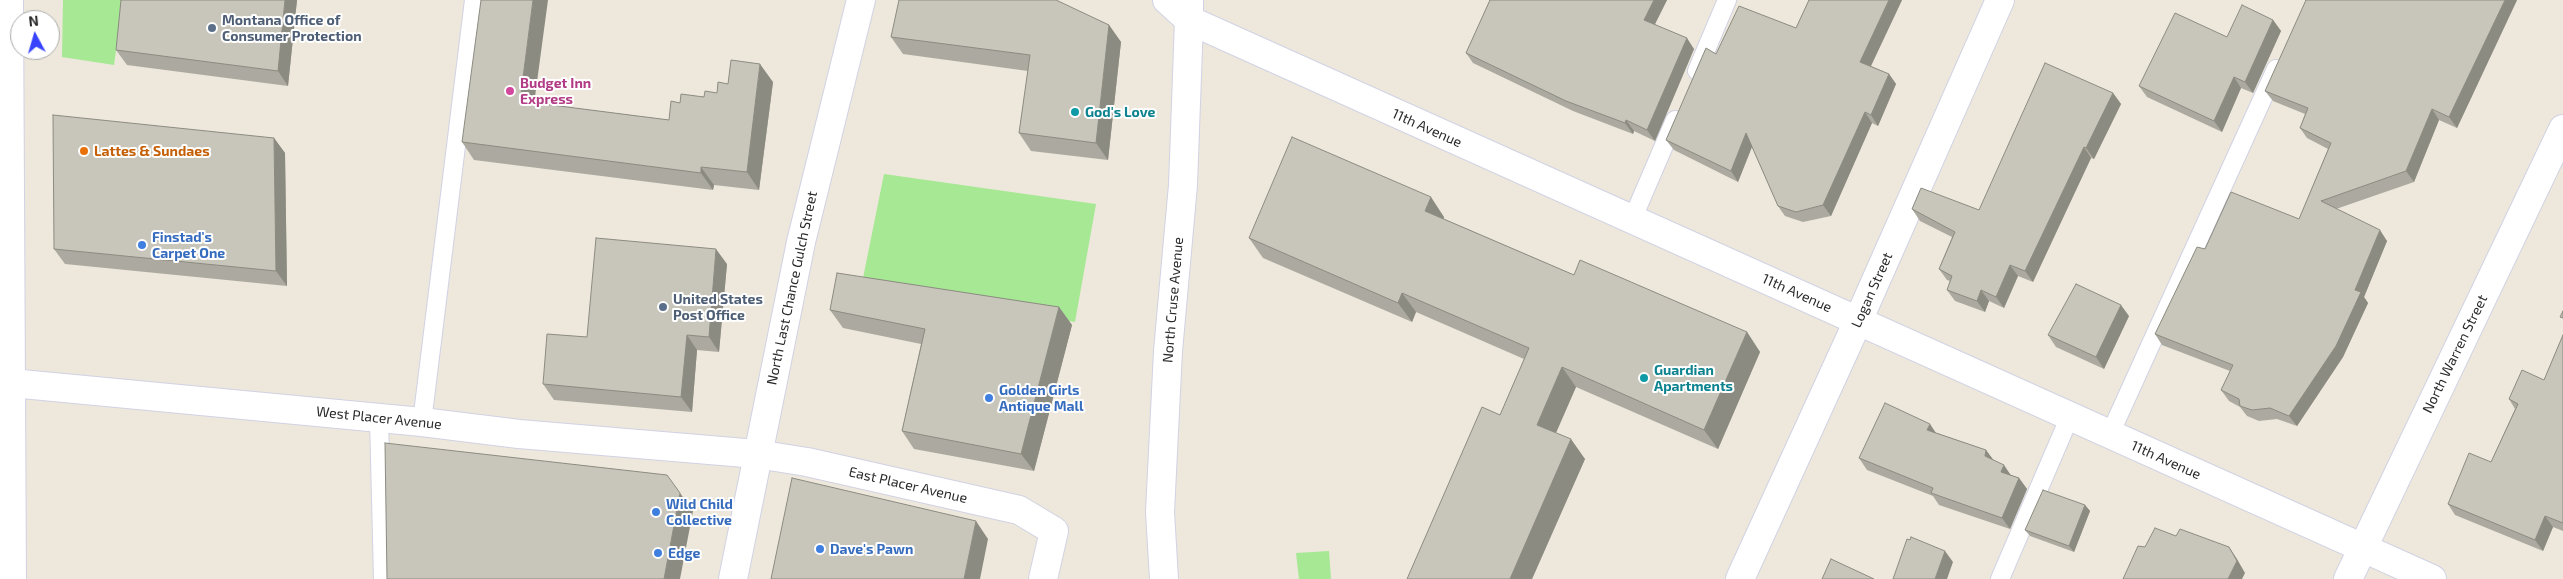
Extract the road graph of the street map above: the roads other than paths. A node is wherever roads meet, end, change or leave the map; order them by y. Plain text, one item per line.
1 (10, 0) edge
2 (474, 0) edge
3 (861, 0) edge
4 (1167, 0) edge
5 (1727, 0) edge
6 (2000, 0) edge
7 (1189, 10) edge
8 (2282, 55) edge
9 (1689, 89) edge
10 (1681, 107) edge
11 (2563, 129) edge
12 (1632, 220) junction
13 (1858, 321) junction
14 (6, 383) edge
15 (2070, 416) junction
16 (378, 418) junction
17 (422, 422) junction
18 (2110, 434) junction
19 (757, 454) junction
20 (2362, 548) junction
21 (12, 579) edge
22 (383, 579) edge
23 (733, 579) edge
24 (1043, 579) edge
25 (1164, 579) edge
26 (1740, 579) edge
27 (2000, 579) edge
28 (2348, 579) edge
29 (2432, 579) edge

1 - 14 street
2 - 17 lane
3 - 19 street, North Last Chance Gulch Street
4 - 7 street, 11th Avenue
5 - 9 lane
6 - 13 street, Logan Street
7 - 12 street, 11th Avenue
7 - 25 street, North Cruse Avenue
8 - 18 lane
10 - 12 lane
11 - 20 street, North Warren Street
12 - 13 street, 11th Avenue
13 - 15 street, 11th Avenue
13 - 26 street, Logan Street
14 - 16 street, West Placer Avenue
14 - 21 street
15 - 18 street, 11th Avenue
15 - 27 lane
16 - 17 street, West Placer Avenue
16 - 22 lane
17 - 19 street, West Placer Avenue
18 - 20 street, 11th Avenue
19 - 23 street, North Last Chance Gulch Street
19 - 24 street, East Placer Avenue
20 - 28 street, North Warren Street
20 - 29 street, 11th Avenue

